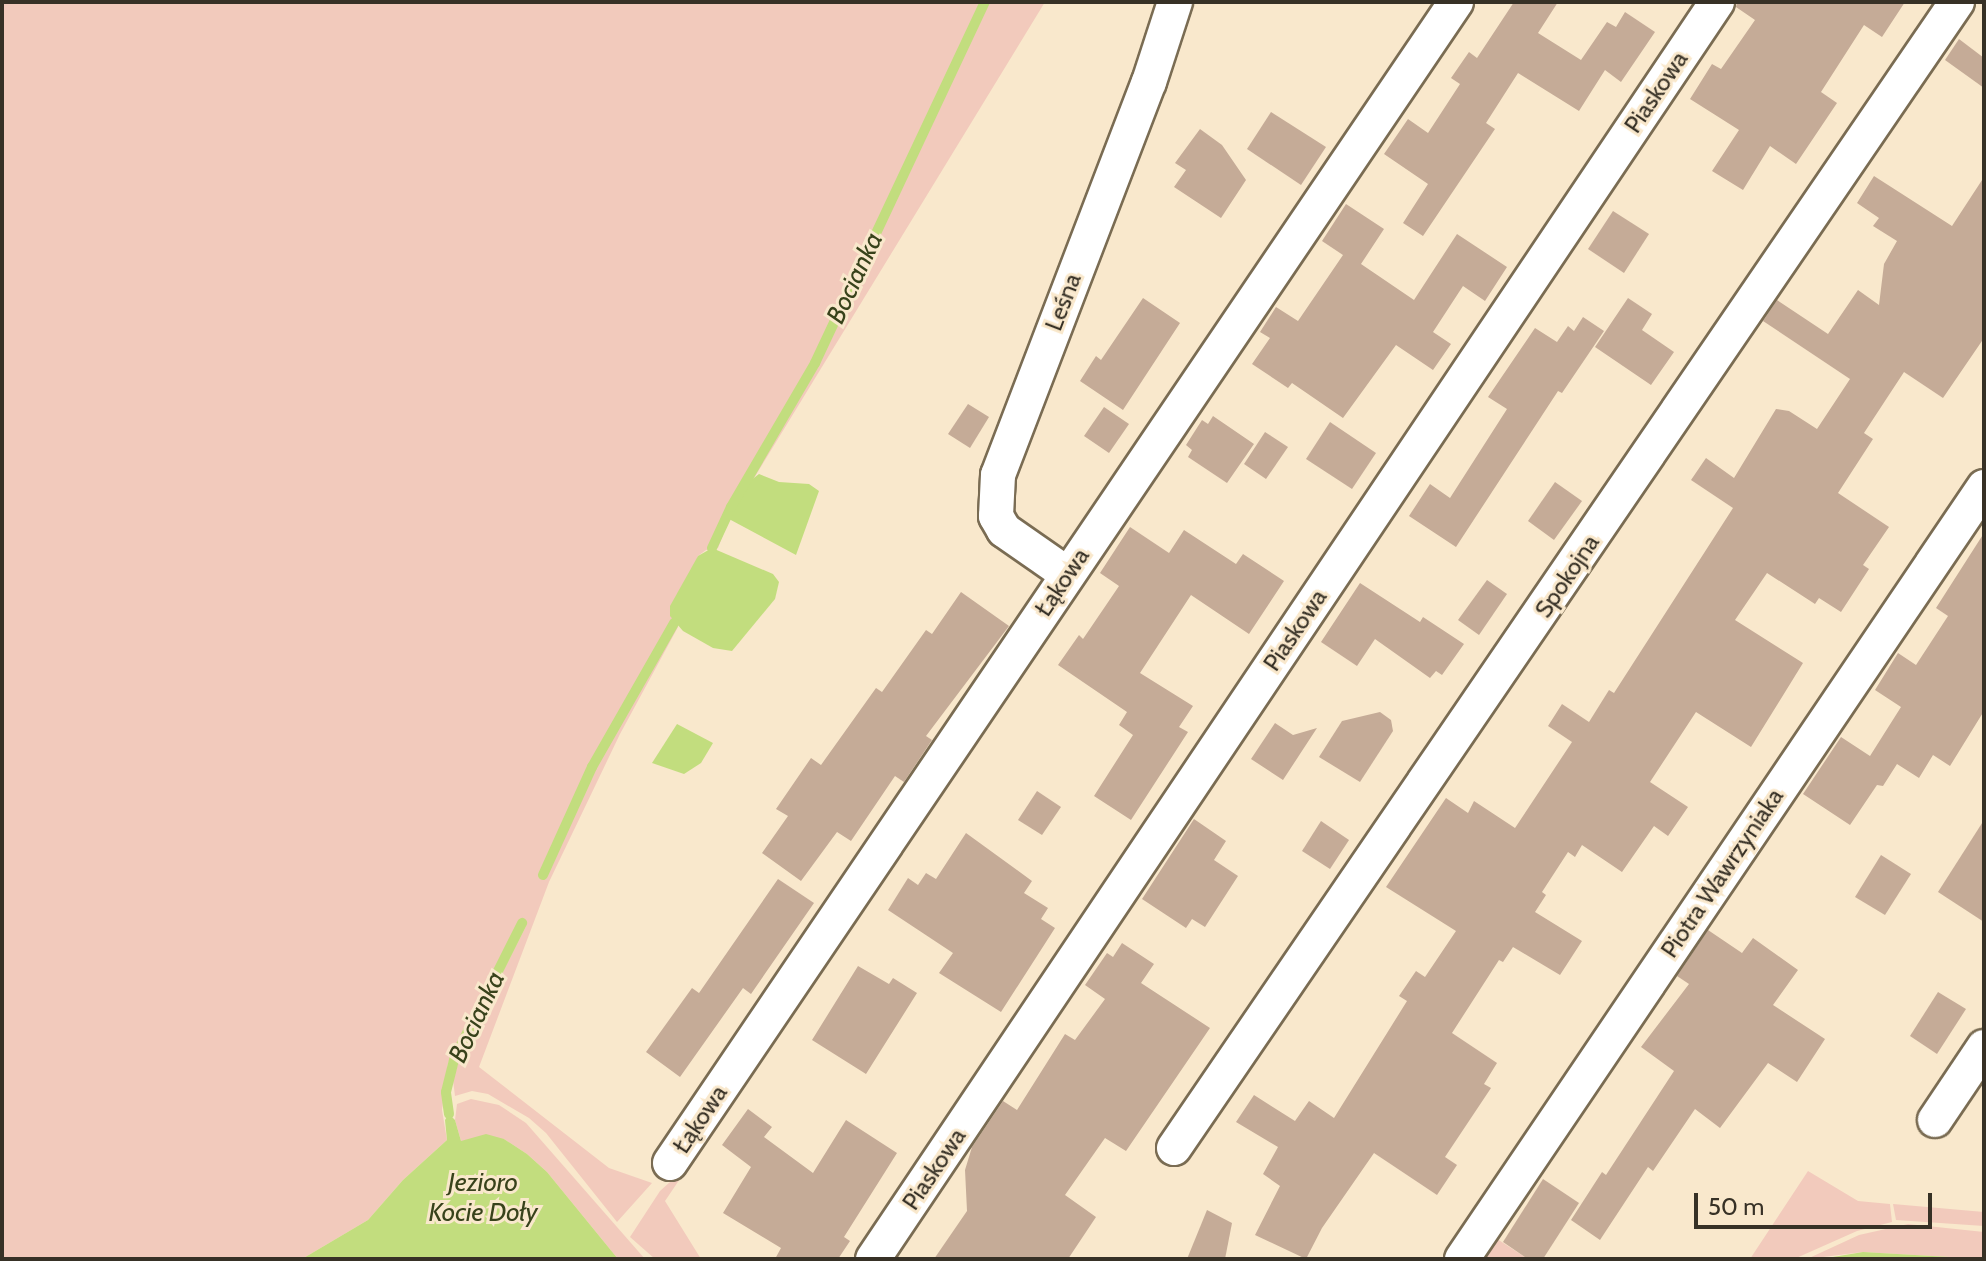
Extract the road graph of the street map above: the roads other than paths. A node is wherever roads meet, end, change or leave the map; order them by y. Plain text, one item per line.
1 (1175, 2) edge
2 (1456, 2) edge
3 (1717, 2) edge
4 (1957, 2) edge
5 (1984, 487) edge
6 (1067, 574) junction
7 (1984, 1047) edge
8 (1935, 1120) dead end
9 (1174, 1148) dead end
10 (670, 1163) dead end
11 (873, 1259) edge
12 (1462, 1259) edge

1 - 6 street, Leśna
2 - 6 street, Łąkowa
3 - 11 street, Piaskowa
4 - 9 street, Spokojna
5 - 12 street, Piotra Wawrzyniaka
6 - 10 street, Łąkowa
7 - 8 street

